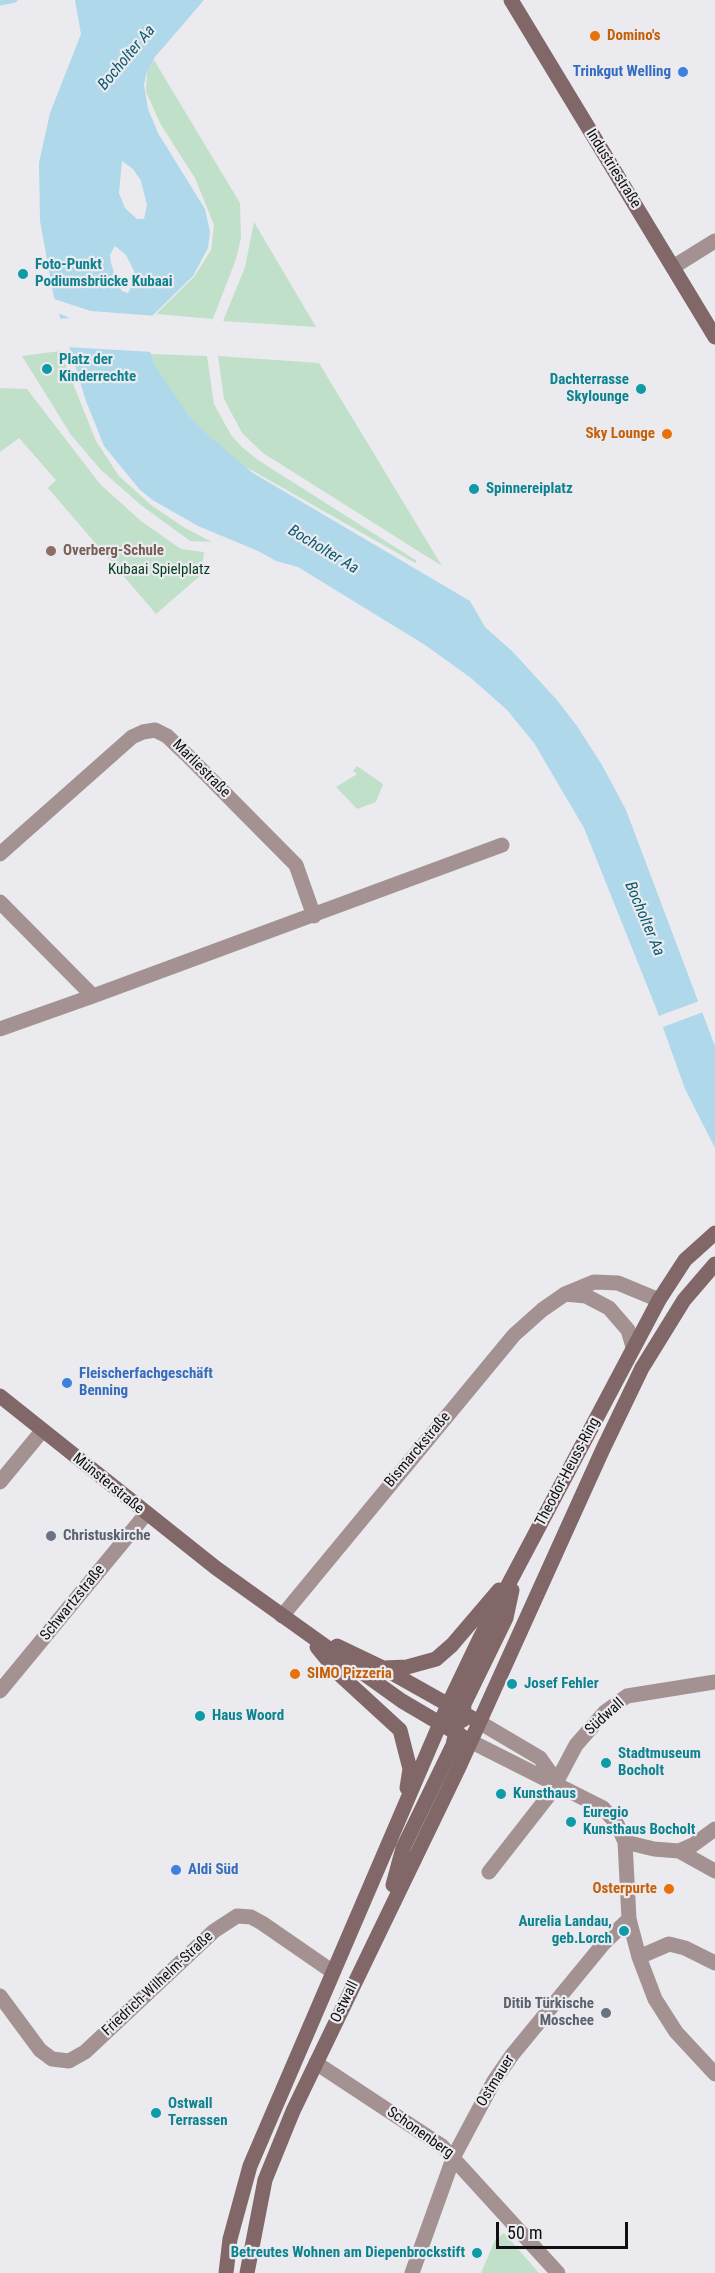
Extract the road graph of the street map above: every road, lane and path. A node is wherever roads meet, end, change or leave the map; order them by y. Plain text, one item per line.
1 (511, 0) edge
2 (715, 241) edge
3 (673, 267) junction
4 (715, 337) edge
5 (502, 845) dead end
6 (0, 854) edge
7 (0, 902) edge
8 (314, 916) junction
9 (93, 996) junction
10 (0, 1029) edge
11 (715, 1233) edge
12 (715, 1264) edge
13 (565, 1294) junction
14 (659, 1300) junction
15 (633, 1347) junction
16 (0, 1396) edge
17 (42, 1431) junction
18 (0, 1482) edge
19 (146, 1514) junction
20 (516, 1569) junction
21 (282, 1616) junction
22 (306, 1633) junction
23 (383, 1668) junction
24 (715, 1682) edge
25 (0, 1691) edge
26 (448, 1705) junction
27 (462, 1713) junction
28 (478, 1722) junction
29 (440, 1724) junction
30 (456, 1733) junction
31 (470, 1741) junction
32 (556, 1782) junction
33 (404, 1809) junction
34 (715, 1829) edge
35 (625, 1842) junction
36 (679, 1851) junction
37 (715, 1871) edge
38 (489, 1872) dead end
39 (629, 1919) junction
40 (382, 1922) junction
41 (639, 1957) junction
42 (715, 1963) edge
43 (333, 1972) junction
44 (0, 1996) edge
45 (316, 2063) junction
46 (715, 2074) edge
47 (454, 2156) junction
48 (226, 2273) edge
49 (247, 2273) edge
50 (412, 2273) edge
51 (558, 2273) edge

1 - 3 main road, Industriestraße
2 - 3 street
3 - 4 main road, Industriestraße
5 - 8 street
6 - 8 street, Marliestraße
7 - 9 street
8 - 9 street
9 - 10 street
11 - 14 main road, Theodor-Heuss-Ring
12 - 28 main road, Theodor-Heuss-Ring
13 - 14 street, Bismarckstraße
13 - 15 street
13 - 21 street, Bismarckstraße
14 - 15 main road, Theodor-Heuss-Ring
15 - 20 main road, Theodor-Heuss-Ring
16 - 17 main road, Münsterstraße
17 - 18 street
17 - 19 main road, Münsterstraße
19 - 21 main road, Münsterstraße
19 - 25 street, Schwartzstraße
20 - 23 main road
20 - 26 main road, Theodor-Heuss-Ring
20 - 27 main road
21 - 22 main road, Münsterstraße
22 - 23 main road, Münsterstraße
22 - 29 main road, Münsterstraße
22 - 33 main road, Ostwall
23 - 26 main road, Münsterstraße
24 - 32 street, Südwall
26 - 27 main road, Münsterstraße
26 - 29 main road, Theodor-Heuss-Ring
26 - 30 main road
27 - 28 main road, Münsterstraße
27 - 31 main road
28 - 31 main road, Theodor-Heuss-Ring
28 - 32 street
29 - 30 main road, Münsterstraße
29 - 33 main road, Ostwall
30 - 31 main road, Münsterstraße
30 - 40 main road
31 - 32 street
31 - 40 main road, Ostwall
32 - 35 street
32 - 38 street, Südwall
33 - 43 main road, Ostwall
34 - 36 street
35 - 36 street
35 - 39 street
36 - 37 street
39 - 41 street
39 - 47 street, Ostmauer
40 - 45 main road, Ostwall
41 - 42 street
41 - 46 street
43 - 44 street, Friedrich-Wilhelm-Straße
43 - 48 main road, Ostwall
45 - 47 street, Schonenberg
45 - 49 main road, Ostwall
47 - 50 street, Ostmauer
47 - 51 street, Schonenberg

